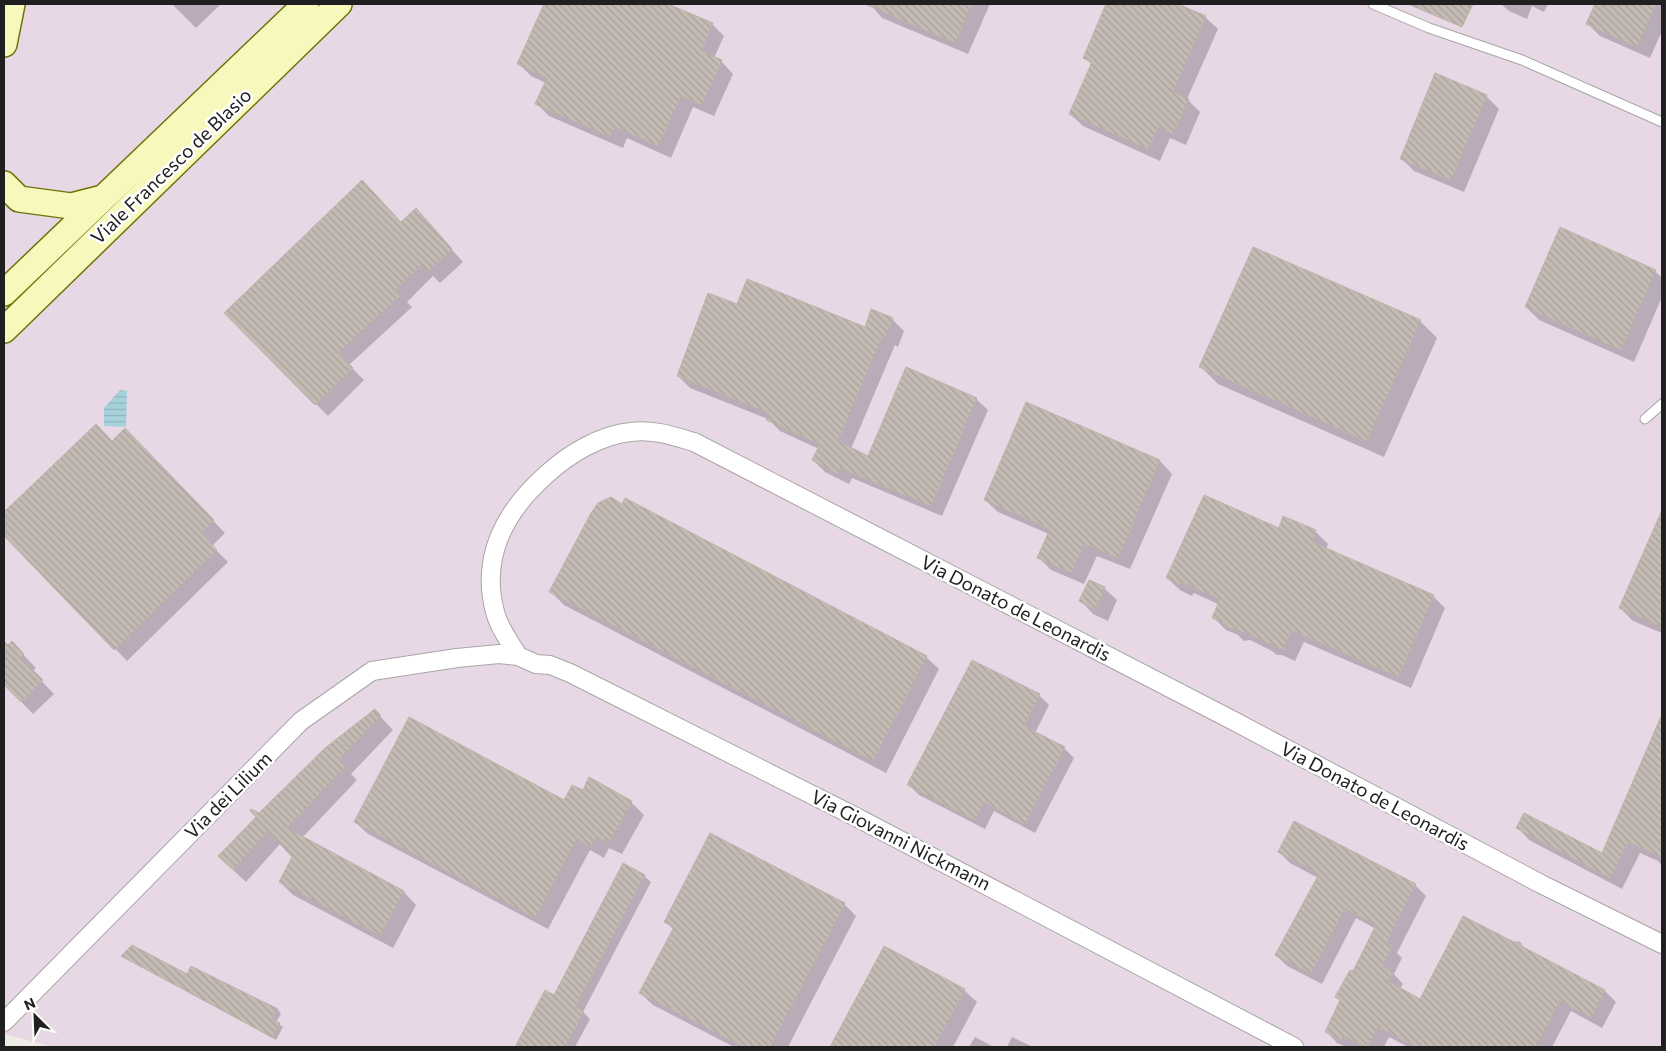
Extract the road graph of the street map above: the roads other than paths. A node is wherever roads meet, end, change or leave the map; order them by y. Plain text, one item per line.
1 (12, 4) edge
2 (306, 4) edge
3 (339, 4) edge
4 (1373, 4) edge
5 (4, 44) edge
6 (1662, 122) edge
7 (4, 184) edge
8 (102, 198) junction
9 (4, 293) edge
10 (4, 330) edge
11 (1662, 404) edge
12 (1645, 418) dead end
13 (499, 654) joint
14 (518, 656) junction
15 (1662, 944) edge
16 (4, 1022) edge
17 (1294, 1047) edge

1 - 5 street
2 - 8 street, Viale Francesco de Blasio
3 - 10 street, Viale Francesco de Blasio
4 - 6 lane
7 - 8 street
8 - 9 street, Viale Francesco de Blasio
11 - 12 lane
13 - 14 street, Via Giovanni Nickmann
13 - 16 street, Via dei Lilium
14 - 15 street, Via Donato de Leonardis
14 - 17 street, Via Giovanni Nickmann

